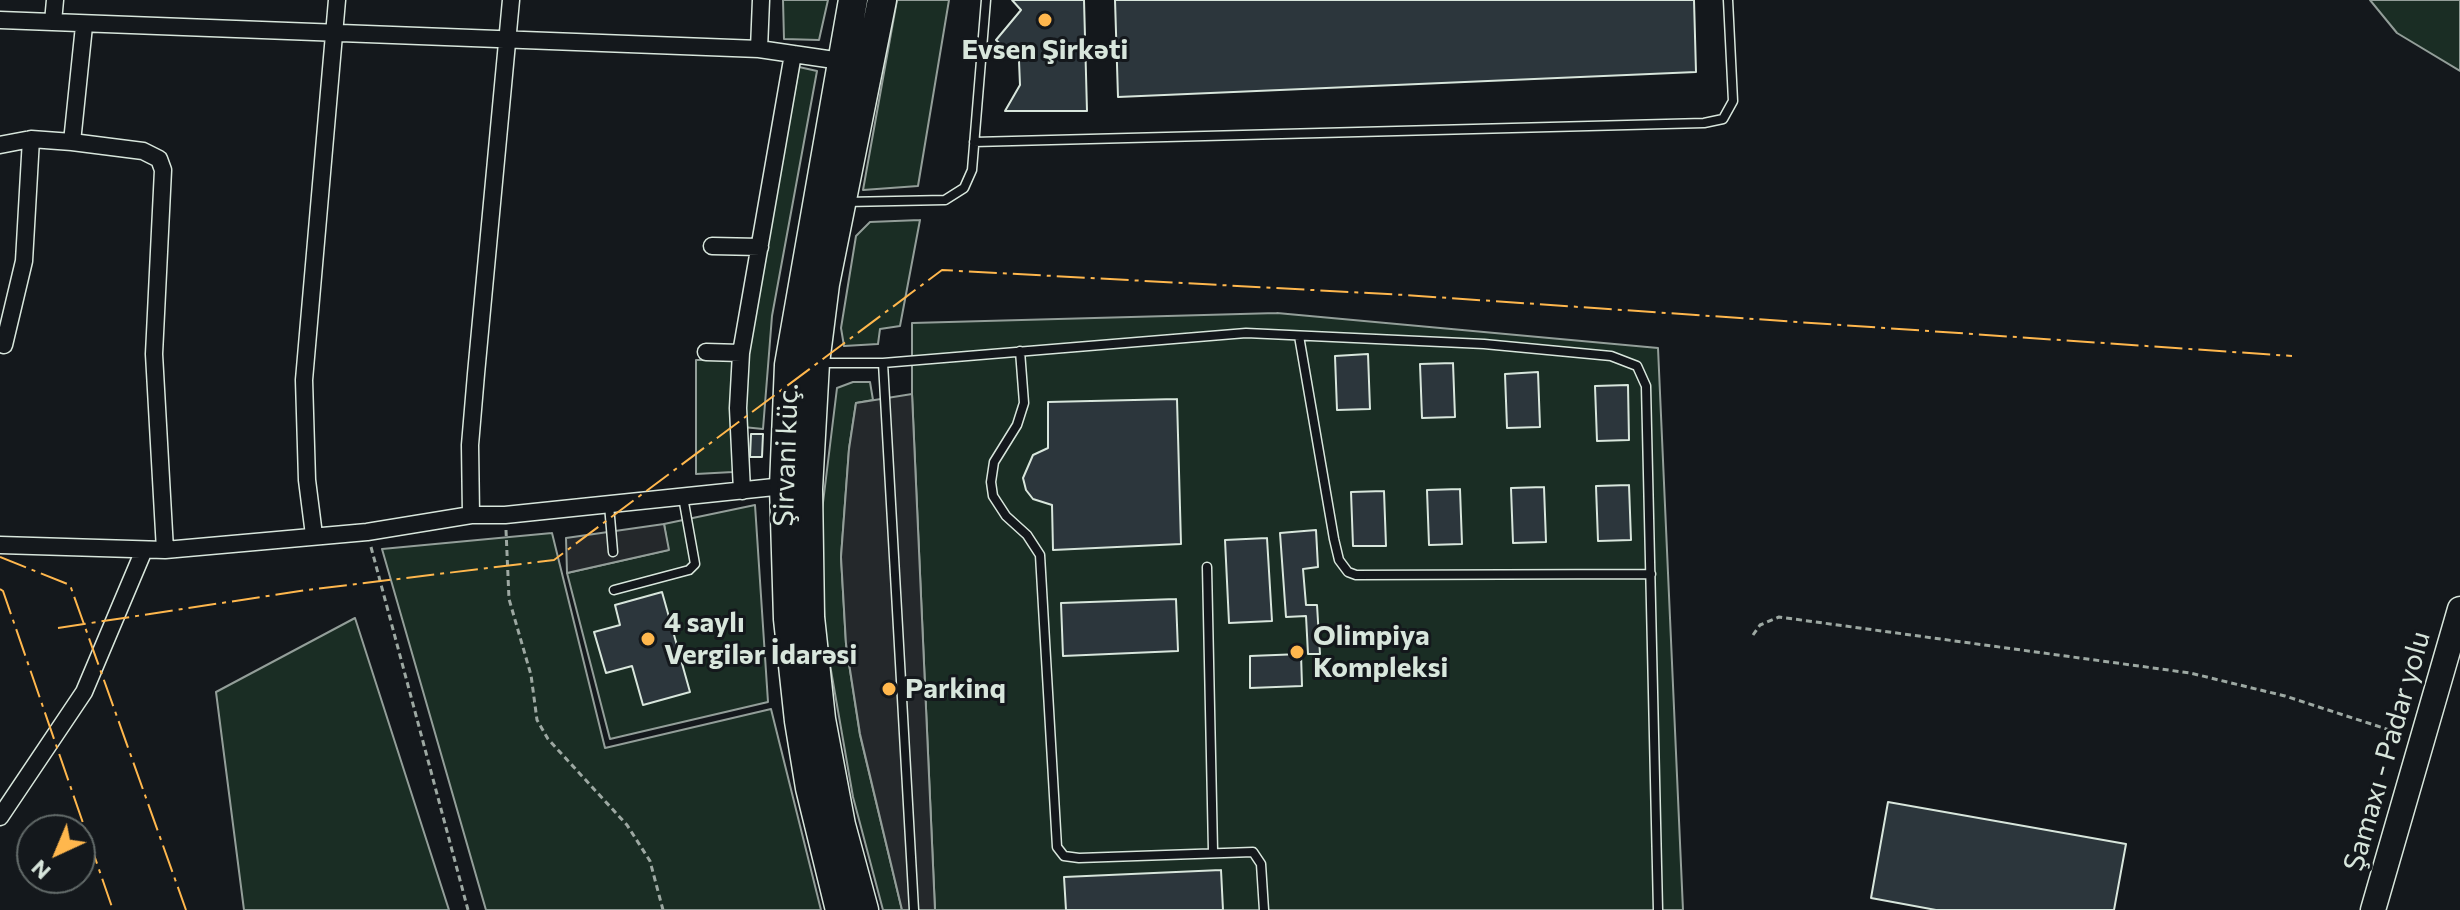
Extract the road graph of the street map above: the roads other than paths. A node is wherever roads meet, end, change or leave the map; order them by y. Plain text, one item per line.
1 (55, 0) edge
2 (337, 0) edge
3 (511, 0) edge
4 (761, 0) edge
5 (853, 0) edge
6 (882, 0) edge
7 (986, 0) edge
8 (1728, 0) edge
9 (0, 20) edge
10 (53, 22) junction
11 (84, 26) junction
12 (333, 34) junction
13 (507, 41) junction
14 (759, 49) junction
15 (793, 54) junction
16 (841, 61) junction
17 (31, 139) junction
18 (72, 142) junction
19 (974, 142) junction
20 (0, 145) edge
21 (840, 202) junction
22 (712, 246) dead end
23 (760, 247) junction
24 (1299, 336) junction
25 (4, 345) dead end
26 (1020, 351) junction
27 (706, 352) dead end
28 (741, 353) junction
29 (815, 363) junction
30 (883, 363) junction
31 (784, 486) junction
32 (742, 491) junction
33 (683, 497) junction
34 (609, 504) junction
35 (471, 515) junction
36 (314, 535) junction
37 (0, 545) edge
38 (144, 550) junction
39 (165, 550) junction
40 (613, 552) dead end
41 (1207, 567) dead end
42 (1651, 574) junction
43 (614, 590) dead end
44 (2460, 609) edge
45 (0, 817) edge
46 (1213, 851) junction
47 (840, 910) edge
48 (864, 910) edge
49 (914, 910) edge
50 (1264, 910) edge
51 (1658, 910) edge
52 (2373, 910) edge

1 - 10 street
2 - 12 street
3 - 13 street
4 - 14 street
5 - 16 highway, Şirvani küç.
6 - 21 highway
7 - 19 lane
8 - 19 lane
9 - 10 street
10 - 11 street
11 - 12 street
11 - 18 street
12 - 13 street
12 - 36 street
13 - 14 street
13 - 35 street
14 - 15 street
15 - 16 street
15 - 23 street
16 - 31 highway, Şirvani küç.
17 - 18 street
17 - 20 street
17 - 25 street
18 - 39 street
19 - 21 lane
21 - 29 highway
22 - 23 street
23 - 28 street
24 - 26 lane
24 - 42 lane
24 - 42 lane
26 - 30 lane
26 - 46 lane
27 - 28 street
28 - 32 street
29 - 30 lane
29 - 48 highway
30 - 49 lane
31 - 32 street
31 - 47 highway, Şirvani küç.
32 - 33 street
33 - 34 street
33 - 43 lane
34 - 35 street
34 - 40 lane
35 - 36 street
36 - 39 street
37 - 38 street
38 - 39 street
38 - 45 street
41 - 46 lane
42 - 51 lane
44 - 52 main road, Şamaxı - Padar yolu
46 - 50 lane

